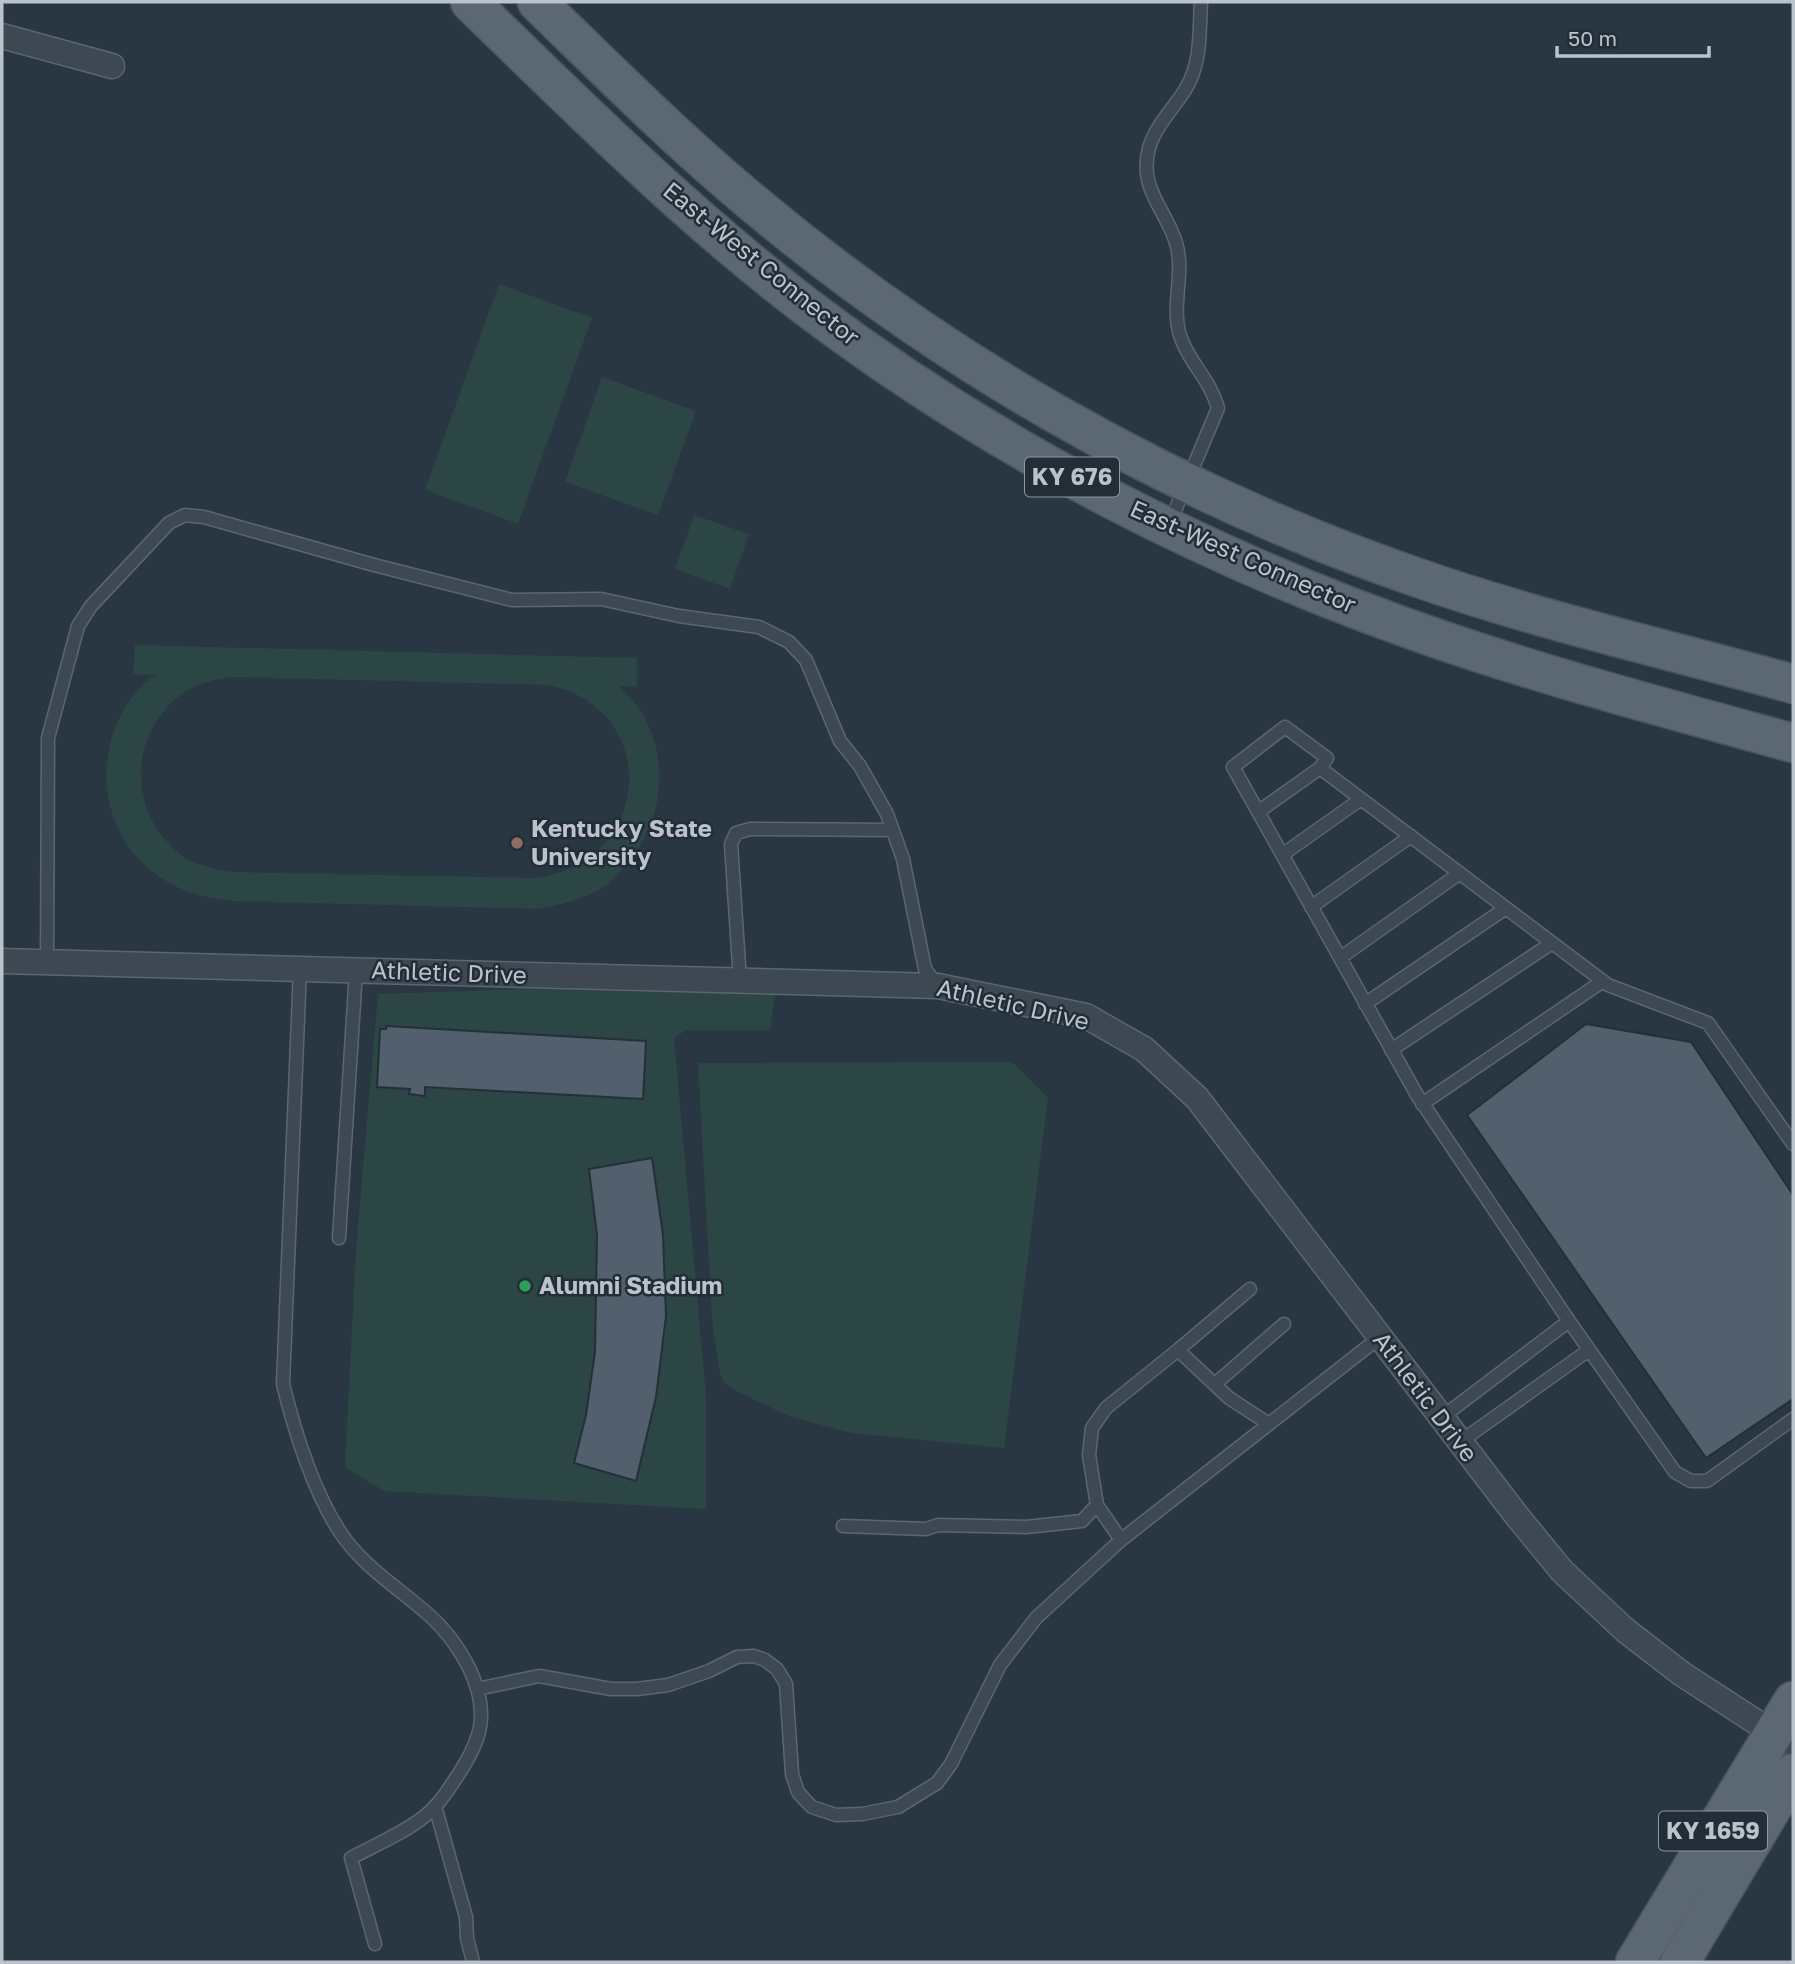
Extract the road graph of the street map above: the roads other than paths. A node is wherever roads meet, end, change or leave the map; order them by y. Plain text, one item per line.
1 (470, 2) edge
2 (537, 2) edge
3 (1201, 2) edge
4 (2, 36) edge
5 (113, 66) dead end
6 (1187, 483) junction
7 (1168, 526) junction
8 (1793, 684) edge
9 (1793, 743) edge
10 (1320, 768) junction
11 (1361, 799) junction
12 (1258, 812) junction
13 (893, 830) junction
14 (1410, 836) junction
15 (1282, 855) junction
16 (1460, 873) junction
17 (1311, 907) junction
18 (1506, 908) junction
19 (1552, 943) junction
20 (1340, 958) junction
21 (2, 961) edge
22 (47, 962) junction
23 (300, 969) junction
24 (356, 971) junction
25 (740, 981) junction
26 (1603, 981) junction
27 (938, 986) junction
28 (1365, 1004) junction
29 (1391, 1050) junction
30 (1422, 1104) junction
31 (1793, 1144) edge
32 (339, 1238) dead end
33 (1250, 1289) dead end
34 (1569, 1321) junction
35 (1284, 1324) dead end
36 (1380, 1337) junction
37 (1178, 1350) junction
38 (1589, 1350) junction
39 (1214, 1384) junction
40 (1441, 1418) junction
41 (1793, 1419) edge
42 (1269, 1424) junction
43 (1460, 1442) junction
44 (1097, 1505) junction
45 (843, 1526) dead end
46 (1121, 1540) junction
47 (477, 1689) junction
48 (1793, 1701) edge
49 (1783, 1738) edge
50 (1793, 1773) edge
51 (435, 1806) junction
52 (374, 1944) dead end
53 (473, 1962) edge
54 (1635, 1962) edge
55 (1680, 1962) edge

1 - 7 main road, East-West Connector / KY 676
2 - 6 main road, East-West Connector / KY 676
3 - 6 lane
4 - 5 street
6 - 7 lane
6 - 8 main road, East-West Connector / KY 676
7 - 9 main road, East-West Connector / KY 676
10 - 11 lane
10 - 12 lane
10 - 12 lane
11 - 14 lane
11 - 15 lane
12 - 15 lane
13 - 22 lane
13 - 25 lane
13 - 27 lane
14 - 16 lane
14 - 17 lane
15 - 17 lane
16 - 18 lane
16 - 20 lane
17 - 20 lane
18 - 19 lane
18 - 28 lane
19 - 26 lane
19 - 29 lane
20 - 28 lane
21 - 22 street, Athletic Drive
22 - 23 street, Athletic Drive
23 - 24 street, Athletic Drive
23 - 47 lane
24 - 25 street, Athletic Drive
24 - 32 lane
25 - 27 street, Athletic Drive
26 - 30 lane
26 - 31 lane
27 - 36 street, Athletic Drive
28 - 29 lane
29 - 30 lane
30 - 34 lane
33 - 37 lane
34 - 38 lane
34 - 40 lane
35 - 39 lane
36 - 40 street, Athletic Drive
36 - 42 lane
37 - 39 lane
37 - 44 lane
38 - 41 lane
38 - 43 lane
39 - 42 lane
40 - 43 street, Athletic Drive
42 - 46 lane
43 - 49 street, Athletic Drive
44 - 45 lane
44 - 46 lane
46 - 47 lane
47 - 51 lane
48 - 49 main road, KY 1659
49 - 54 main road, KY 1659
50 - 55 main road, KY 1659
51 - 52 lane
51 - 53 lane

